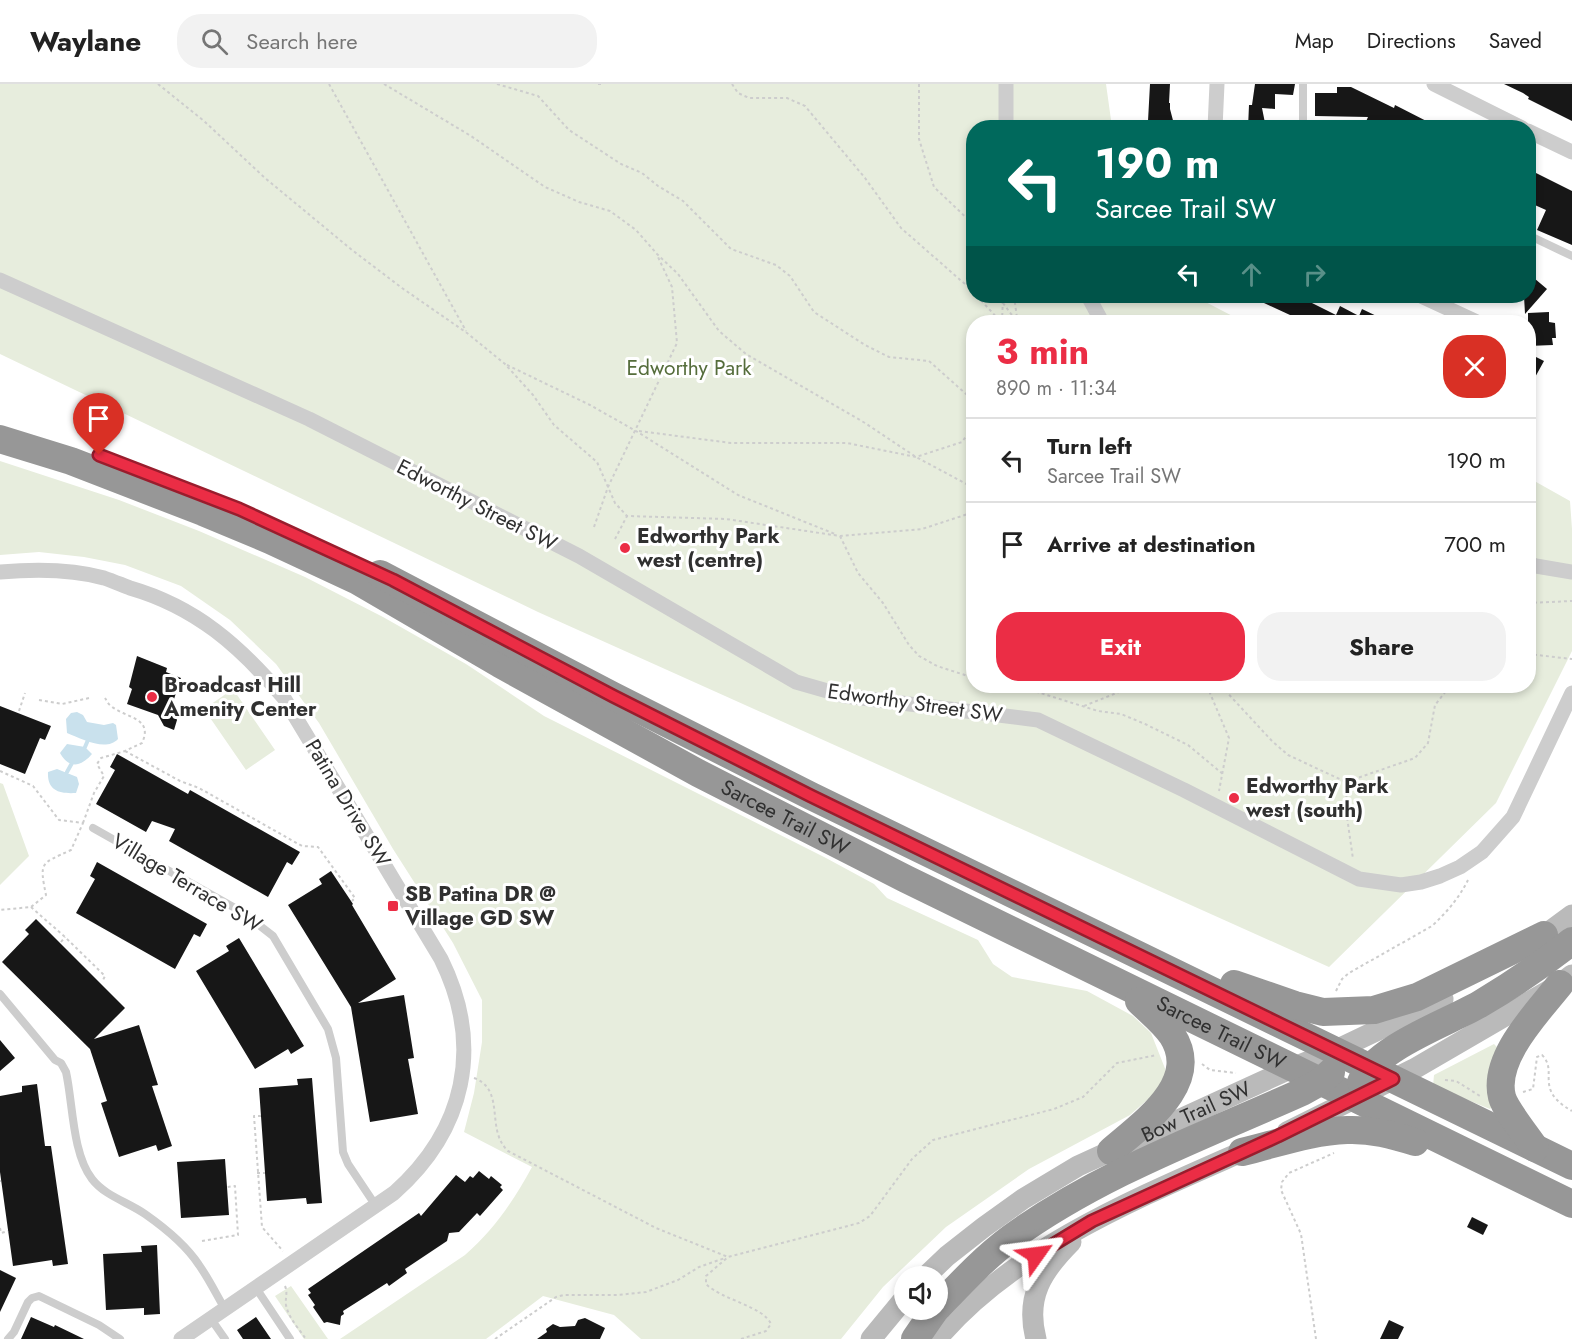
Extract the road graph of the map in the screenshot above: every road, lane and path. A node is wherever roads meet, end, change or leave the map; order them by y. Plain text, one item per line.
1 (158, 84) edge
2 (329, 84) edge
3 (384, 84) edge
4 (497, 84) edge
5 (732, 84) edge
6 (919, 84) edge
7 (1006, 84) edge
8 (1217, 84) edge
9 (1303, 84) edge
10 (1434, 84) edge
11 (1006, 120) edge
12 (1215, 120) edge
13 (1303, 120) edge
14 (1506, 120) edge
15 (1536, 135) edge
16 (1572, 152) edge
17 (966, 218) edge
18 (1536, 239) edge
19 (657, 254) junction
20 (1572, 256) edge
21 (0, 280) edge
22 (966, 285) edge
23 (984, 303) edge
24 (1003, 303) edge
25 (1436, 303) edge
26 (995, 315) edge
27 (1012, 315) edge
28 (1462, 315) edge
29 (467, 333) junction
30 (505, 364) junction
31 (966, 394) edge
32 (0, 421) edge
33 (636, 431) junction
34 (966, 436) edge
35 (0, 439) edge
36 (916, 457) junction
37 (966, 484) edge
38 (608, 487) junction
39 (966, 515) edge
40 (627, 516) junction
41 (594, 527) dead end
42 (840, 536) junction
43 (615, 538) dead end
44 (1536, 566) edge
45 (0, 572) edge
46 (1572, 572) edge
47 (1536, 601) edge
48 (1572, 601) edge
49 (1536, 655) edge
50 (1572, 658) edge
51 (966, 675) edge
52 (25, 693) dead end
53 (1041, 693) edge
54 (1116, 693) edge
55 (1210, 693) edge
56 (1227, 693) edge
57 (1445, 693) edge
58 (1572, 693) edge
59 (89, 698) dead end
60 (105, 698) dead end
61 (39, 700) dead end
62 (1083, 706) junction
63 (20, 711) dead end
64 (125, 751) junction
65 (150, 764) junction
66 (148, 769) dead end
67 (0, 771) edge
68 (1224, 775) junction
69 (1347, 782) junction
70 (1216, 806) junction
71 (83, 823) junction
72 (93, 828) dead end
73 (273, 829) junction
74 (271, 833) dead end
75 (1482, 852) junction
76 (1359, 879) junction
77 (351, 901) dead end
78 (31, 907) junction
79 (0, 910) edge
80 (1572, 915) edge
81 (1544, 935) junction
82 (65, 937) junction
83 (1572, 940) edge
84 (61, 942) dead end
85 (1142, 956) junction
86 (1566, 979) edge
87 (102, 982) dead end
88 (1123, 984) junction
89 (0, 994) edge
90 (1335, 995) dead end
91 (1334, 1051) junction
92 (1164, 1053) dead end
93 (1197, 1059) dead end
94 (1292, 1068) junction
95 (1243, 1072) dead end
96 (1382, 1074) junction
97 (462, 1075) junction
98 (1320, 1082) junction
99 (1438, 1082) dead end
100 (1520, 1093) dead end
101 (1480, 1096) dead end
102 (1355, 1099) junction
103 (1572, 1111) edge
104 (261, 1116) dead end
105 (1536, 1149) junction
106 (1111, 1151) junction
107 (1242, 1152) junction
108 (1336, 1152) dead end
109 (1480, 1160) junction
110 (1572, 1166) edge
111 (257, 1173) junction
112 (265, 1173) dead end
113 (227, 1187) dead end
114 (1572, 1204) edge
115 (376, 1206) junction
116 (1092, 1221) junction
117 (0, 1228) edge
118 (8, 1231) dead end
119 (202, 1241) dead end
120 (728, 1257) junction
121 (293, 1262) junction
122 (937, 1266) edge
123 (277, 1274) junction
124 (256, 1288) junction
125 (948, 1296) edge
126 (225, 1309) junction
127 (894, 1311) edge
128 (211, 1319) junction
129 (928, 1320) edge
130 (8, 1339) edge
131 (120, 1339) edge
132 (181, 1339) edge
133 (225, 1339) edge
134 (290, 1339) edge
135 (306, 1339) edge
136 (495, 1339) edge
137 (741, 1339) edge
138 (871, 1339) edge
139 (915, 1339) edge
140 (937, 1339) edge
141 (1036, 1339) edge
142 (1316, 1339) edge

1 - 29 path
2 - 29 path
3 - 19 path
4 - 31 path
5 - 22 path
6 - 17 path
7 - 11 street
8 - 12 street
9 - 13 lane
10 - 14 street
15 - 16 street
18 - 20 lane
19 - 33 path
19 - 36 path
21 - 70 street, Edworthy Street SW
23 - 26 path
24 - 27 path
25 - 28 street
29 - 30 path
30 - 33 path
30 - 38 path
32 - 85 highway, Sarcee Trail SW
33 - 36 path
33 - 38 path
33 - 42 path
34 - 36 path
35 - 88 highway, Sarcee Trail SW
36 - 37 path
38 - 40 path
38 - 41 path
39 - 42 path
40 - 42 path
40 - 43 path
42 - 51 path
44 - 46 street
45 - 97 street, Patina Drive SW
47 - 48 path
49 - 50 path
52 - 63 path
53 - 62 path
54 - 62 path
55 - 68 path
56 - 69 path
57 - 69 path
58 - 75 street, Edworthy Street SW
59 - 61 path
60 - 64 path
62 - 68 path
64 - 65 path
64 - 71 path
65 - 66 path
65 - 73 path
67 - 71 path
68 - 70 path
69 - 76 path
70 - 76 street, Edworthy Street SW
71 - 78 path
72 - 115 lane, Village Terrace SW
73 - 74 path
73 - 77 path
75 - 76 street, Edworthy Street SW
75 - 90 path
78 - 79 path
78 - 82 path
80 - 81 main road, Bow Trail SW
81 - 85 highway
81 - 91 main road, Bow Trail SW
82 - 84 path
82 - 87 path
83 - 96 highway
85 - 91 highway, Sarcee Trail SW
86 - 96 main road
86 - 105 highway
88 - 94 highway, Sarcee Trail SW
88 - 106 highway
89 - 126 lane
91 - 94 main road, Bow Trail SW
91 - 96 highway, Sarcee Trail SW
91 - 98 highway
92 - 120 path
93 - 95 path
94 - 98 highway, Sarcee Trail SW
94 - 106 main road, Bow Trail SW
96 - 102 highway
96 - 105 highway, Sarcee Trail SW
97 - 115 street, Patina Drive SW
97 - 120 path
98 - 102 highway, Sarcee Trail SW
98 - 125 highway
99 - 101 path
100 - 103 path
102 - 107 main road
102 - 109 highway, Sarcee Trail SW
104 - 111 path
105 - 110 highway, Sarcee Trail SW
106 - 122 main road, Bow Trail SW
107 - 109 highway
107 - 116 main road
108 - 142 path
109 - 114 highway, Sarcee Trail SW
111 - 112 path
111 - 121 path
113 - 119 path
115 - 121 street, Patina Drive SW
116 - 140 main road
116 - 141 main road
117 - 118 path
120 - 136 path
120 - 137 path
121 - 123 street, Patina Drive SW
123 - 124 street, Patina Drive SW
123 - 135 path
124 - 126 street, Patina Drive SW
124 - 134 lane
126 - 128 street, Patina Drive SW
127 - 138 main road
128 - 132 street, Patina Drive SW
128 - 133 lane
129 - 139 highway
130 - 131 lane

